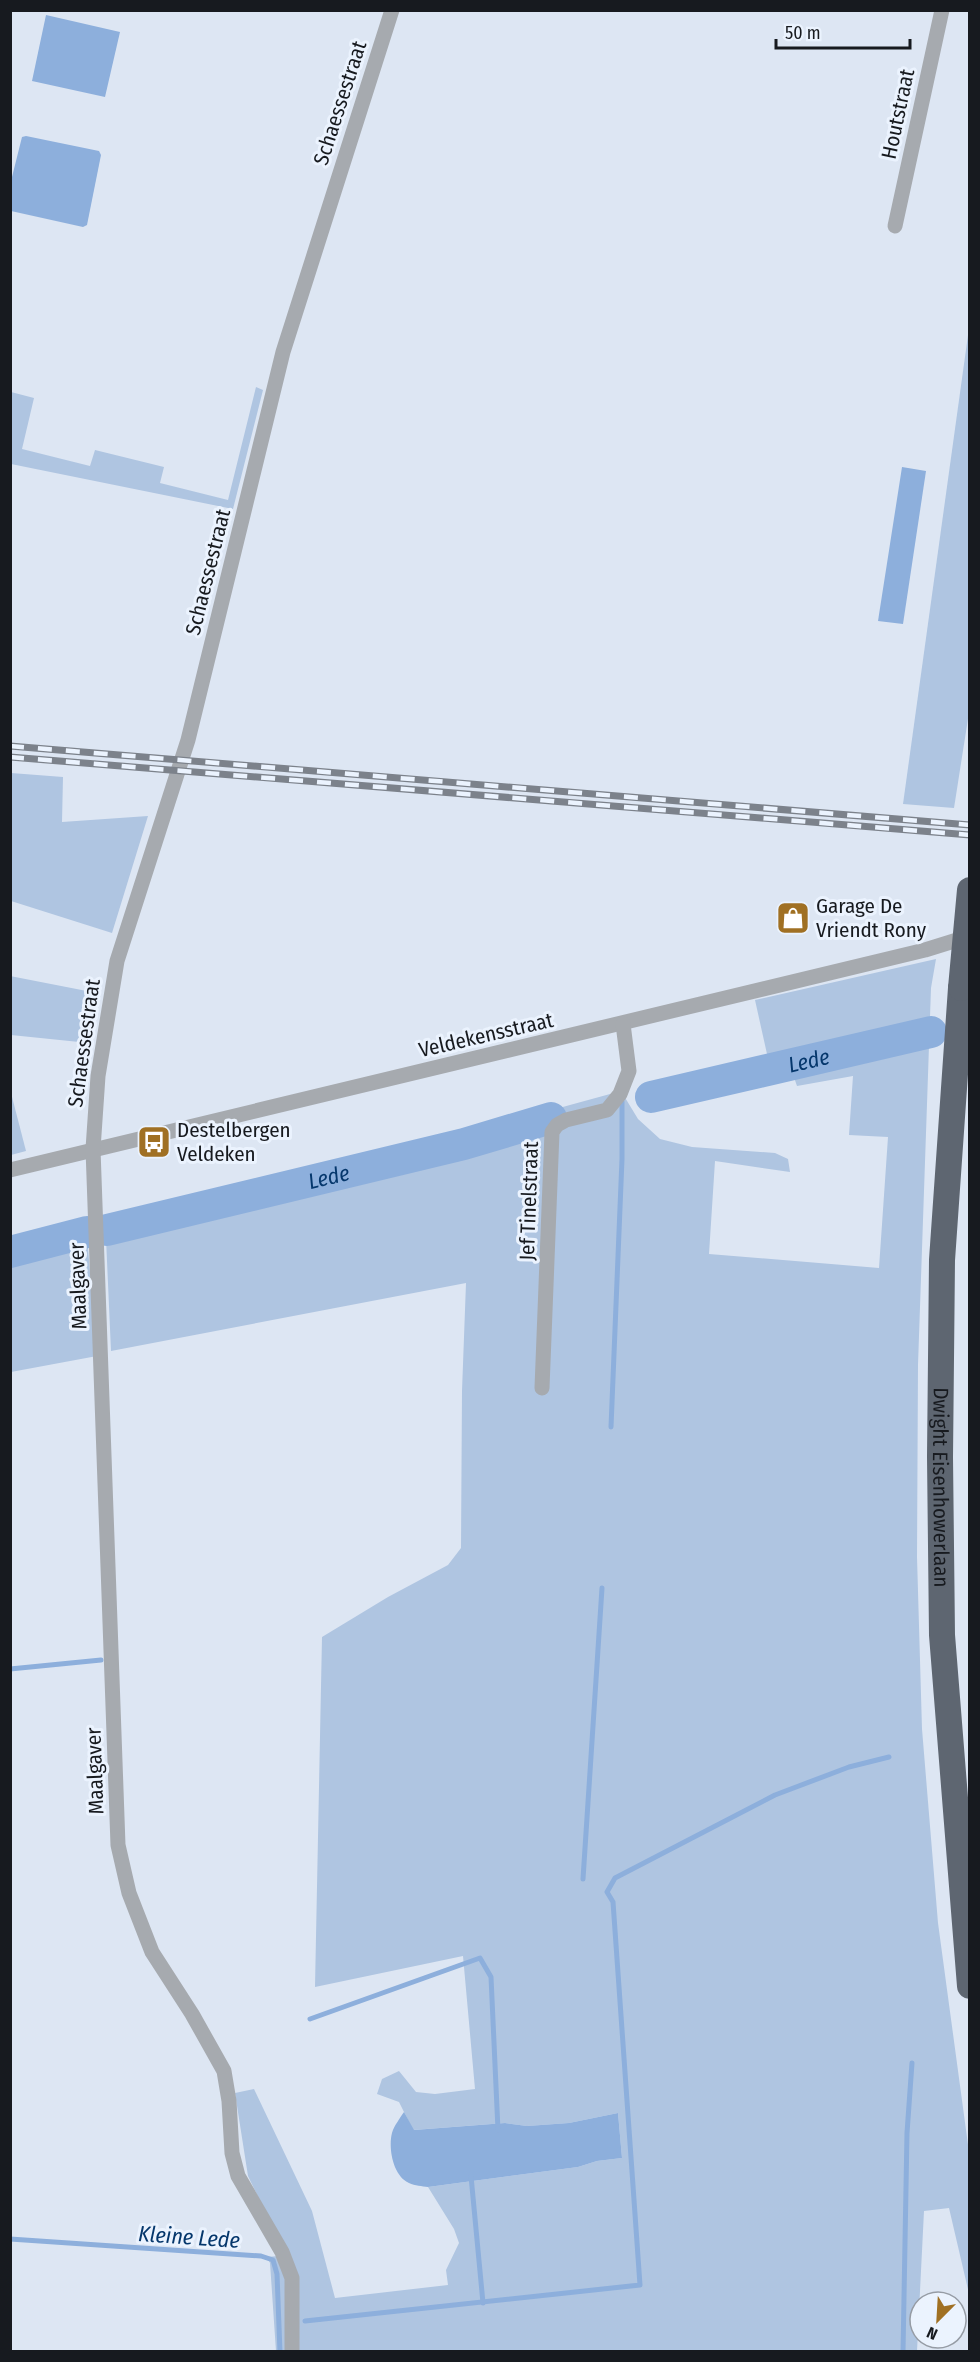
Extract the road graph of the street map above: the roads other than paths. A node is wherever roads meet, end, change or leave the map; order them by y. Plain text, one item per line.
1 (392, 10) edge
2 (942, 10) edge
3 (895, 226) dead end
4 (969, 891) edge
5 (969, 936) edge
6 (624, 1024) junction
7 (93, 1149) junction
8 (10, 1170) edge
9 (542, 1388) dead end
10 (969, 1986) edge
11 (292, 2352) edge

1 - 7 street, Schaessestraat
2 - 3 street, Houtstraat
4 - 10 highway, Dwight Eisenhowerlaan, bridge
5 - 6 street, Veldekensstraat
6 - 7 street, Veldekensstraat
6 - 9 street, Jef Tinelstraat
7 - 8 street, Veldekensstraat
7 - 11 street, Maalgaver

